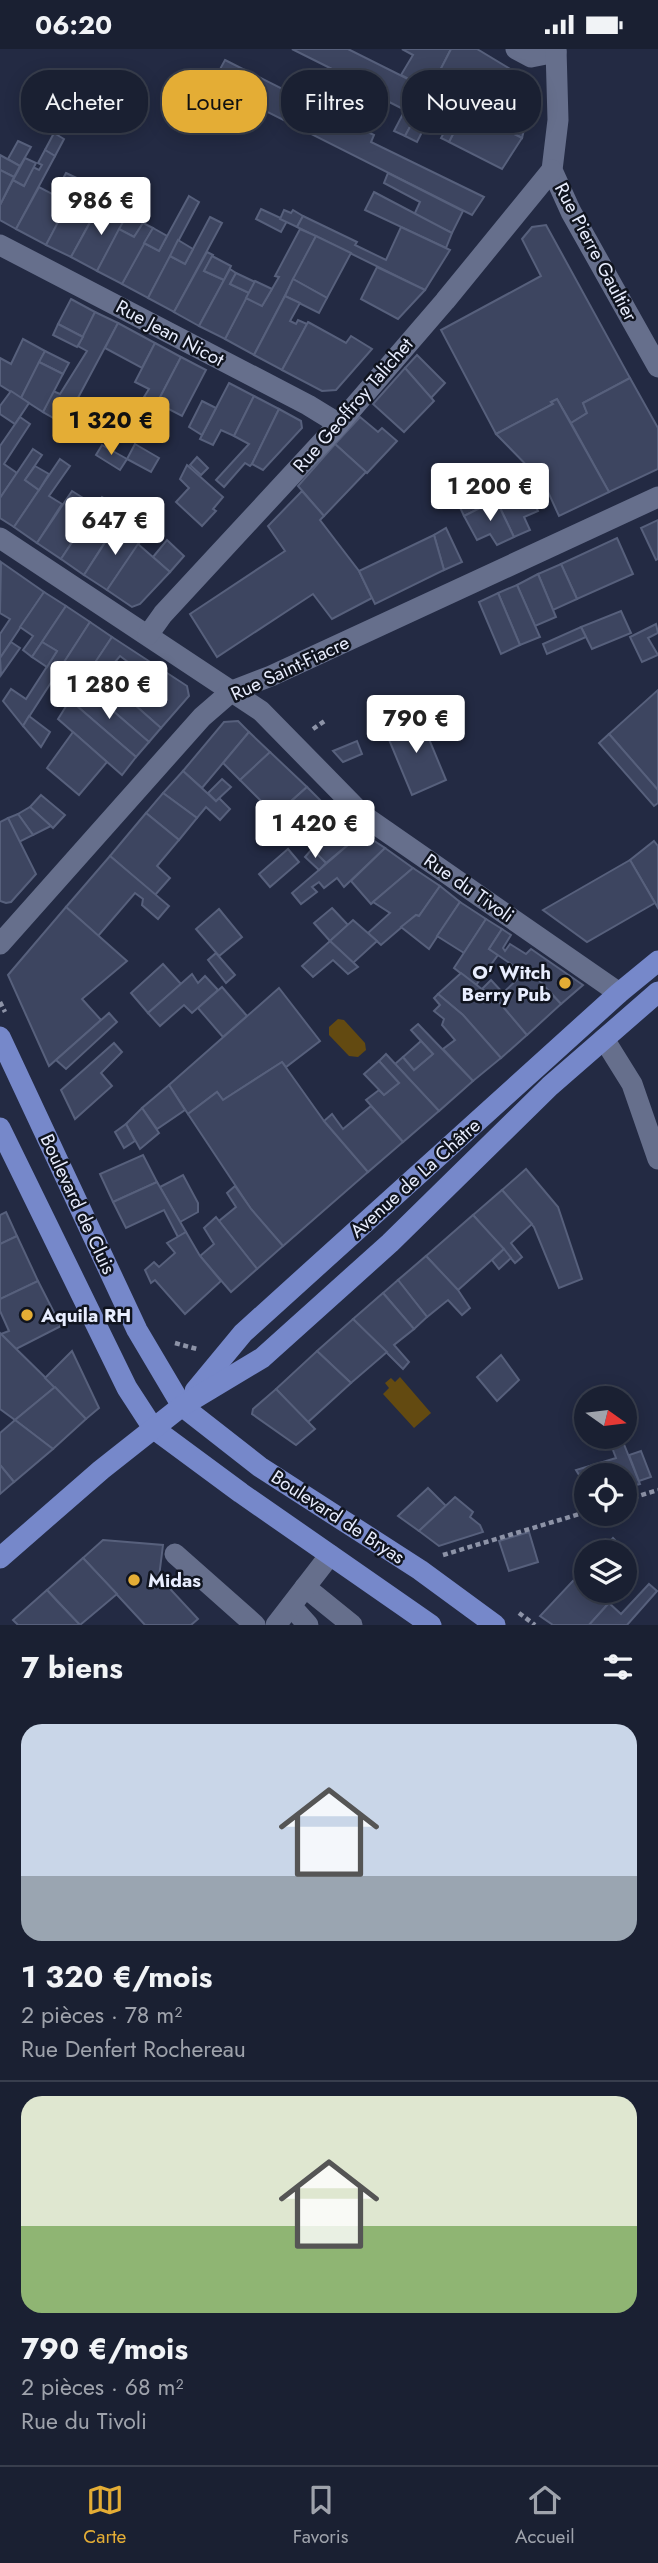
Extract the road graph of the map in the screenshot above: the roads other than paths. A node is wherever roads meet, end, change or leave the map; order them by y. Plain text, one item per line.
1 (516, 49) edge
2 (556, 51) edge
3 (551, 170) junction
4 (0, 244) edge
5 (658, 367) edge
6 (339, 424) junction
7 (658, 497) edge
8 (0, 538) edge
9 (148, 635) junction
10 (232, 691) junction
11 (0, 944) edge
12 (658, 961) edge
13 (658, 978) edge
14 (658, 992) edge
15 (619, 993) junction
16 (0, 1037) edge
17 (604, 1039) junction
18 (0, 1128) edge
19 (658, 1159) edge
20 (182, 1406) junction
21 (153, 1428) junction
22 (175, 1554) dead end
23 (330, 1555) junction
24 (0, 1558) edge
25 (305, 1587) junction
26 (291, 1606) junction
27 (256, 1625) edge
28 (276, 1625) edge
29 (308, 1625) edge
30 (352, 1625) edge
31 (431, 1625) edge
32 (495, 1625) edge

1 - 2 street
2 - 3 street, Rue Pierre Gaultier
3 - 5 street, Rue Pierre Gaultier
3 - 6 street, Rue Geoffroy Talichet
4 - 6 street, Rue Jean Nicot
6 - 9 street, Rue Geoffroy Talichet
7 - 10 street, Rue Saint-Fiacre
8 - 9 street, Rue du Tivoli
9 - 10 street, Rue du Tivoli
10 - 11 street, Rue Saint-Fiacre
10 - 15 street, Rue du Tivoli
12 - 15 main road, Avenue de La Châtre
13 - 17 main road
14 - 17 main road, Avenue de La Châtre
15 - 20 main road, Avenue de La Châtre
16 - 20 main road, Boulevard de Cluis
17 - 19 street
17 - 20 main road, Avenue de La Châtre
18 - 21 main road, Boulevard de Cluis
20 - 21 main road, Avenue de La Châtre
20 - 32 main road, Boulevard de Bryas
21 - 23 main road, Boulevard de Bryas
21 - 24 main road, Avenue de La Châtre
22 - 27 street
23 - 25 street
23 - 31 main road, Boulevard de Bryas
25 - 26 street
25 - 30 street
26 - 28 street
26 - 29 street

